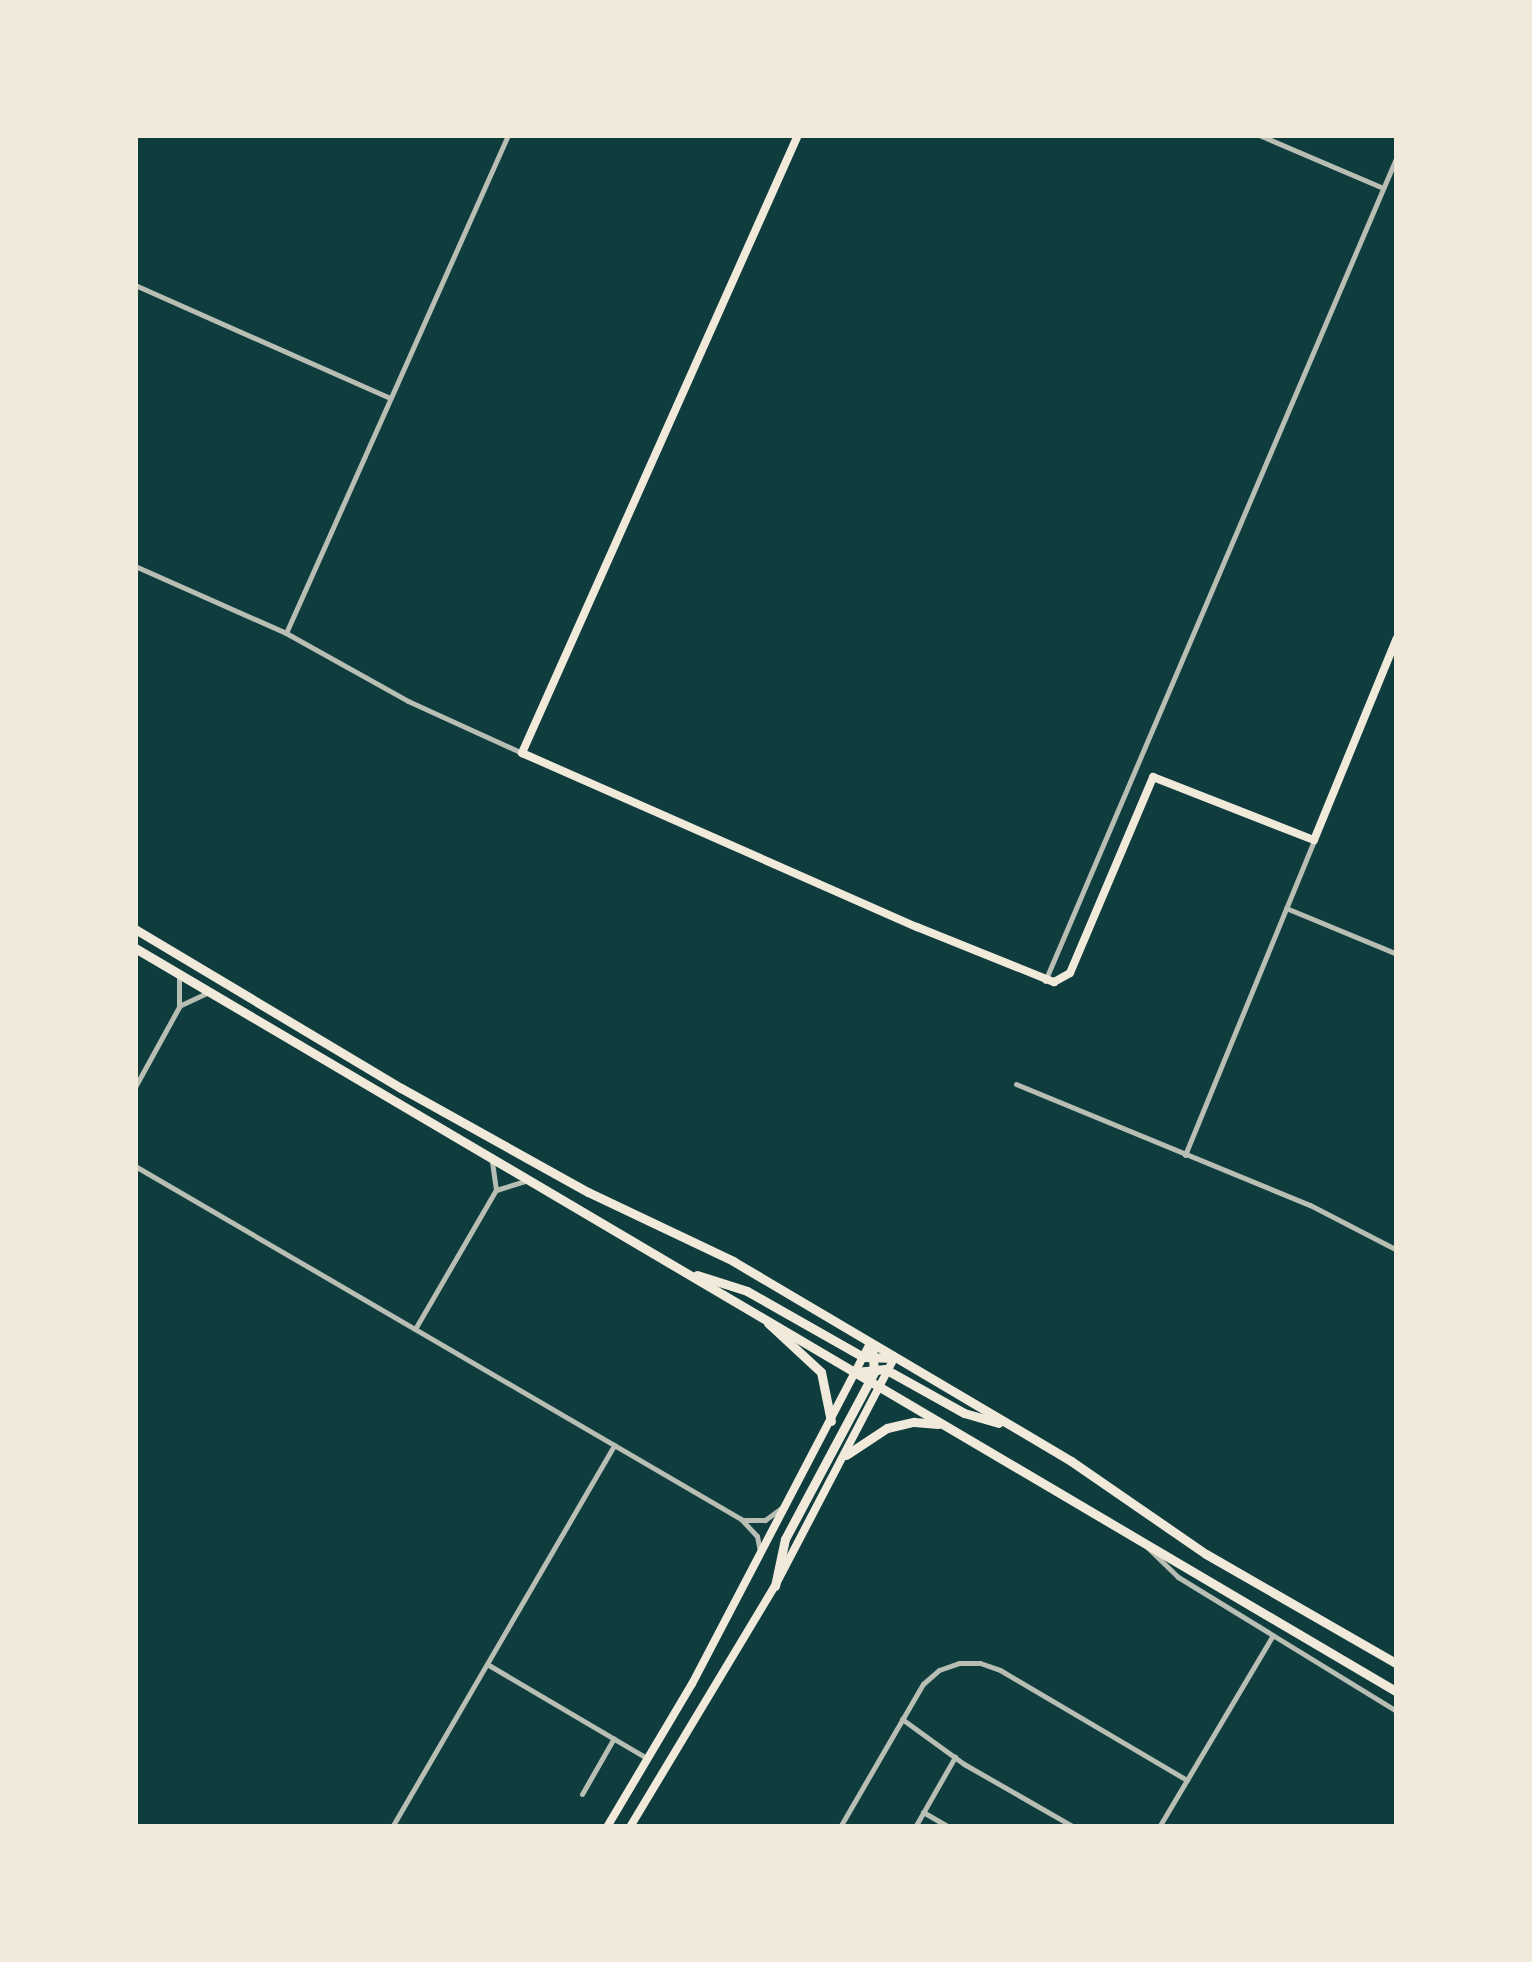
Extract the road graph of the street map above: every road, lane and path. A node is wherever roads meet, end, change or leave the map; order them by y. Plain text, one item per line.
1 (508, 135) edge
2 (798, 135) edge
3 (1259, 135) edge
4 (1397, 156) edge
5 (1384, 188) junction
6 (135, 285) edge
7 (390, 398) junction
8 (135, 566) edge
9 (286, 633) junction
10 (1397, 638) edge
11 (522, 752) junction
12 (1314, 840) junction
13 (1286, 908) junction
14 (135, 928) edge
15 (135, 948) edge
16 (1397, 954) edge
17 (178, 972) junction
18 (1045, 981) junction
19 (212, 992) junction
20 (179, 1007) junction
21 (1016, 1084) dead end
22 (135, 1087) edge
23 (1186, 1156) junction
24 (492, 1160) junction
25 (135, 1166) edge
26 (528, 1181) junction
27 (496, 1190) junction
28 (1397, 1250) edge
29 (688, 1274) junction
30 (766, 1320) junction
31 (414, 1329) junction
32 (870, 1344) junction
33 (864, 1357) junction
34 (880, 1363) junction
35 (856, 1372) junction
36 (870, 1380) junction
37 (881, 1387) junction
38 (831, 1421) junction
39 (1004, 1424) junction
40 (945, 1426) junction
41 (614, 1445) junction
42 (846, 1455) junction
43 (784, 1506) junction
44 (741, 1519) junction
45 (1144, 1543) junction
46 (760, 1550) junction
47 (775, 1586) junction
48 (1273, 1635) junction
49 (487, 1664) junction
50 (1397, 1664) edge
51 (1397, 1692) edge
52 (1397, 1711) edge
53 (902, 1719) junction
54 (614, 1738) junction
55 (955, 1757) junction
56 (648, 1758) junction
57 (1187, 1780) junction
58 (582, 1794) dead end
59 (924, 1812) junction
60 (392, 1827) edge
61 (607, 1827) edge
62 (630, 1827) edge
63 (840, 1827) edge
64 (915, 1827) edge
65 (950, 1827) edge
66 (1074, 1827) edge
67 (1159, 1827) edge

1 - 7 street
2 - 11 main road
3 - 5 street
4 - 5 street
5 - 18 street
6 - 7 street
7 - 9 street
8 - 9 street
9 - 11 street
10 - 12 main road
11 - 18 main road
12 - 13 street
12 - 18 main road
13 - 16 street
13 - 23 street
14 - 32 main road
15 - 17 main road
17 - 19 main road
17 - 20 street
19 - 20 street
19 - 24 main road
20 - 22 street
21 - 23 street
23 - 28 street
24 - 26 main road
24 - 27 street
25 - 31 street
26 - 27 street
26 - 29 main road
27 - 31 street
29 - 30 main road
29 - 33 main road
30 - 35 main road
30 - 38 main road
31 - 41 street
32 - 33 main road
32 - 34 main road
33 - 34 main road
33 - 35 main road
34 - 35 main road
34 - 36 main road
34 - 37 main road
34 - 39 main road
34 - 39 main road
35 - 36 main road
35 - 38 main road
36 - 37 main road
36 - 47 main road
37 - 40 main road
37 - 42 main road
38 - 43 main road
39 - 50 main road
40 - 42 main road
40 - 45 main road
41 - 44 street
41 - 49 street
42 - 47 main road
43 - 44 street
43 - 46 main road
44 - 46 street
45 - 48 street
45 - 51 main road
46 - 56 main road
47 - 62 main road
48 - 52 street
48 - 57 street
49 - 54 street
49 - 60 street
53 - 55 street
53 - 57 street
53 - 63 street
54 - 56 street
54 - 58 street
55 - 59 street
55 - 66 street
56 - 61 main road
57 - 67 street
59 - 64 street
59 - 65 street

